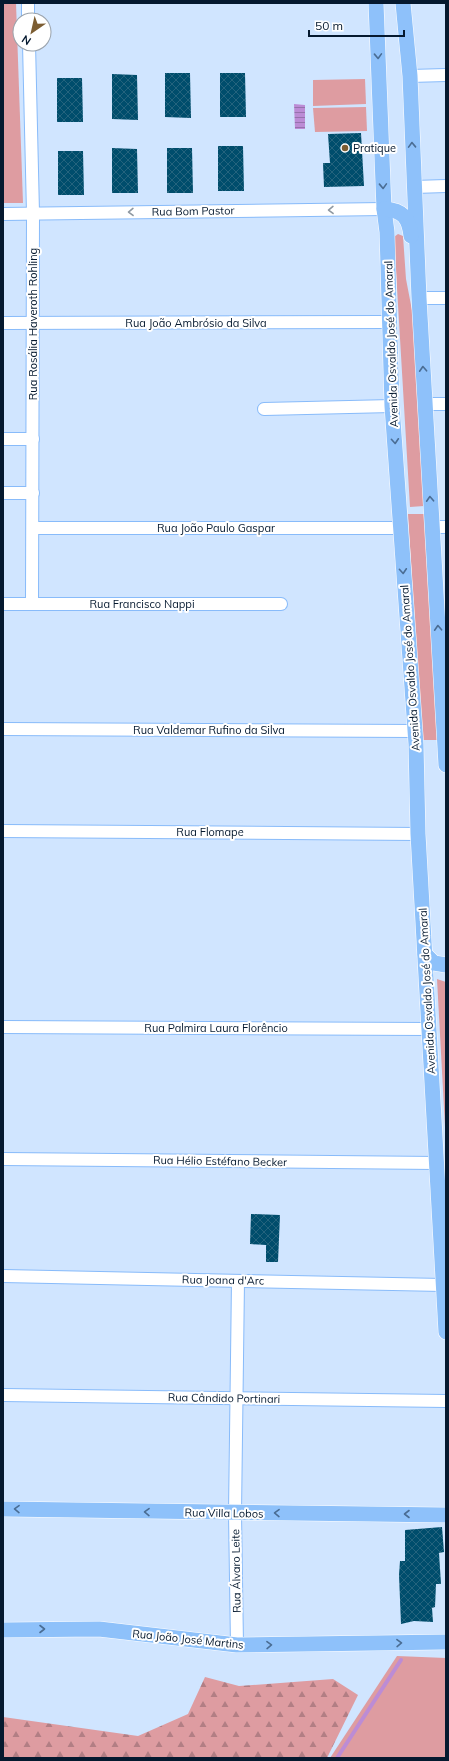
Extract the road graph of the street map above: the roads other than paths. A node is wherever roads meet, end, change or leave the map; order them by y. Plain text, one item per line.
1 (376, 3) edge
2 (403, 3) edge
3 (29, 52) edge
4 (446, 75) edge
5 (410, 76) junction
6 (446, 186) edge
7 (414, 187) junction
8 (384, 209) junction
9 (33, 213) junction
10 (3, 214) edge
11 (419, 298) junction
12 (446, 298) edge
13 (389, 322) junction
14 (3, 323) edge
15 (33, 323) junction
16 (426, 404) junction
17 (446, 404) edge
18 (392, 406) junction
19 (264, 409) dead end
20 (3, 439) edge
21 (34, 439) junction
22 (3, 493) edge
23 (33, 493) junction
24 (439, 527) edge
25 (33, 528) junction
26 (400, 528) junction
27 (3, 604) edge
28 (32, 604) junction
29 (281, 604) dead end
30 (443, 654) edge
31 (3, 729) edge
32 (415, 731) junction
33 (446, 765) edge
34 (3, 831) edge
35 (418, 834) junction
36 (425, 954) junction
37 (446, 965) edge
38 (3, 1027) edge
39 (429, 1029) junction
40 (3, 1158) edge
41 (436, 1163) junction
42 (3, 1276) edge
43 (238, 1281) junction
44 (443, 1285) junction
45 (446, 1332) edge
46 (3, 1395) edge
47 (237, 1398) junction
48 (446, 1401) edge
49 (3, 1509) edge
50 (235, 1513) junction
51 (446, 1515) edge
52 (3, 1630) edge
53 (446, 1642) edge
54 (237, 1645) junction

1 -> 8 main road, Avenida Osvaldo José do Amaral
2 - 5 main road
3 - 9 street, Rua Rosália Haveroth Rohling
4 - 5 street
7 -> 5 main road
6 - 7 street
7 - 11 main road
8 -> 9 street, Rua Bom Pastor
8 - 11 main road
8 - 13 main road, Avenida Osvaldo José do Amaral
9 - 10 street, Rua Bom Pastor
9 - 15 street, Rua Rosália Haveroth Rohling
11 - 12 street
16 -> 11 main road
13 - 15 street, Rua João Ambrósio da Silva
13 - 18 main road, Avenida Osvaldo José do Amaral
14 - 15 street, Rua João Ambrósio da Silva
15 - 21 street, Rua Rosália Haveroth Rohling
16 - 17 street
24 -> 16 main road
18 - 19 street
18 -> 26 main road, Avenida Osvaldo José do Amaral
20 - 21 street
21 - 23 street, Rua Rosália Haveroth Rohling
22 - 23 street
23 - 25 street, Rua Rosália Haveroth Rohling
30 -> 24 main road
25 - 26 street, Rua João Paulo Gaspar
25 - 28 street, Rua Rosália Haveroth Rohling
26 -> 32 main road, Avenida Osvaldo José do Amaral
27 - 28 street, Rua Francisco Nappi
28 - 29 street, Rua Francisco Nappi
30 - 33 main road
31 - 32 street, Rua Valdemar Rufino da Silva
32 - 35 main road, Avenida Osvaldo José do Amaral
34 - 35 street, Rua Flomape
35 - 36 main road, Avenida Osvaldo José do Amaral
36 - 37 main road
36 - 39 main road, Avenida Osvaldo José do Amaral
38 - 39 street, Rua Palmira Laura Florêncio
39 - 41 main road, Avenida Osvaldo José do Amaral
40 - 41 street, Rua Hélio Estéfano Becker
41 - 44 main road, Avenida Osvaldo José do Amaral
42 - 43 street, Rua Joana d'Arc
43 - 44 street, Rua Joana d'Arc
43 - 47 street, Rua Álvaro Leite
44 - 45 main road, Avenida Osvaldo José do Amaral
46 - 47 street, Rua Cândido Portinari
47 - 48 street, Rua Cândido Portinari
47 - 50 street, Rua Álvaro Leite
50 -> 49 main road, Rua Villa Lobos
51 -> 50 main road, Rua Villa Lobos
50 - 54 street, Rua Álvaro Leite
52 -> 54 main road, Rua João José Martins
54 -> 53 main road, Rua João José Martins

